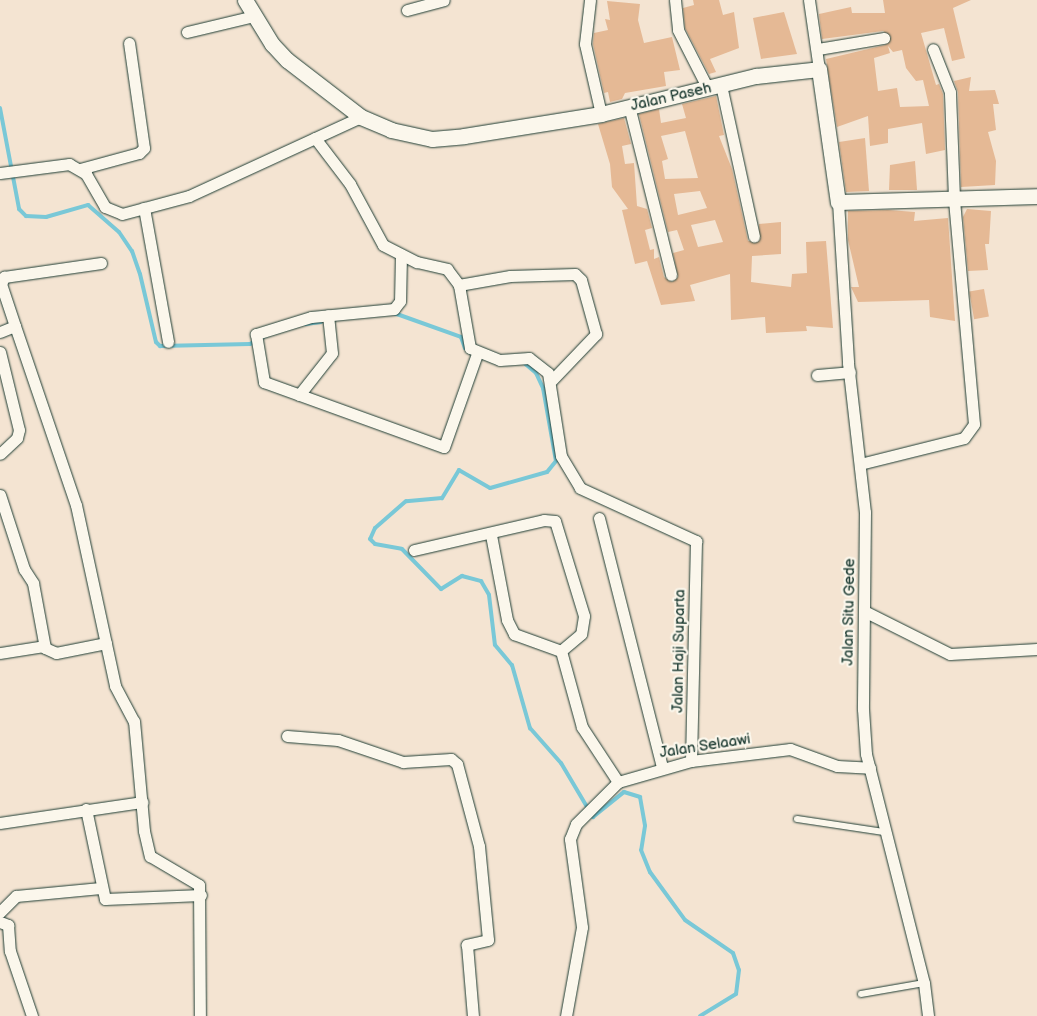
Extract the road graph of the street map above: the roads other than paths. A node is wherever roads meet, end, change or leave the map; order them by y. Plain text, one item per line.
1 (245, 0) edge
2 (444, 0) edge
3 (590, 0) edge
4 (674, 0) edge
5 (809, 0) edge
6 (407, 10) dead end
7 (254, 16) junction
8 (187, 32) dead end
9 (884, 38) dead end
10 (129, 43) dead end
11 (818, 49) junction
12 (933, 49) dead end
13 (819, 69) junction
14 (714, 87) junction
15 (629, 106) junction
16 (601, 114) junction
17 (361, 116) junction
18 (315, 138) junction
19 (80, 169) junction
20 (1, 173) edge
21 (1037, 196) edge
22 (954, 198) junction
23 (838, 202) junction
24 (144, 208) junction
25 (754, 236) dead end
26 (402, 255) junction
27 (101, 263) dead end
28 (671, 275) dead end
29 (1, 284) edge
30 (458, 285) junction
31 (328, 318) junction
32 (15, 326) junction
33 (0, 332) edge
34 (168, 342) dead end
35 (0, 352) edge
36 (476, 358) junction
37 (850, 372) junction
38 (817, 375) dead end
39 (552, 380) junction
40 (299, 395) junction
41 (0, 454) edge
42 (860, 464) junction
43 (0, 495) edge
44 (599, 518) dead end
45 (491, 535) junction
46 (414, 550) dead end
47 (864, 611) junction
48 (106, 643) junction
49 (44, 646) junction
50 (1037, 649) edge
51 (561, 651) junction
52 (0, 653) edge
53 (287, 736) dead end
54 (691, 761) junction
55 (662, 767) junction
56 (870, 768) junction
57 (618, 782) junction
58 (142, 802) junction
59 (86, 809) junction
60 (797, 819) dead end
61 (0, 824) edge
62 (884, 832) junction
63 (101, 888) junction
64 (201, 895) junction
65 (0, 912) edge
66 (0, 922) edge
67 (924, 983) junction
68 (861, 994) dead end
69 (32, 1016) edge
70 (200, 1016) edge
71 (474, 1016) edge
72 (566, 1016) edge
73 (928, 1016) edge

1 - 7 street, Jalan Paseh
2 - 6 street
3 - 16 street
4 - 14 street
5 - 11 street
7 - 8 street
7 - 17 street, Jalan Paseh
9 - 11 street
10 - 19 street
11 - 13 street
12 - 22 street
13 - 14 street, Jalan Paseh
13 - 23 street
14 - 15 street, Jalan Paseh
14 - 25 street
15 - 16 street, Jalan Paseh
15 - 28 street
16 - 17 street, Jalan Paseh
17 - 18 street
18 - 24 street
18 - 26 street
19 - 20 street
19 - 24 street
21 - 22 street
22 - 23 street
22 - 42 street
23 - 37 street, Jalan Situ Gede
24 - 34 street
26 - 30 street
26 - 31 street
27 - 29 street
29 - 32 street
30 - 36 street
30 - 39 street
31 - 40 street
31 - 40 street
32 - 33 street
32 - 48 street
35 - 41 street
36 - 39 street
36 - 40 street
37 - 38 street
37 - 42 street, Jalan Situ Gede
39 - 54 street, Jalan Haji Suparta
42 - 47 street, Jalan Situ Gede
43 - 49 street
44 - 55 street
45 - 46 street
45 - 51 street
45 - 51 street
47 - 50 street
47 - 56 street, Jalan Situ Gede
48 - 49 street
48 - 58 street
49 - 52 street
51 - 57 street
53 - 71 street
54 - 55 street, Jalan Selaawi
54 - 56 street, Jalan Selaawi
55 - 57 street, Jalan Selaawi
56 - 62 street, Jalan Situ Gede
57 - 72 street, Jalan Selaawi
58 - 59 street
58 - 64 street
59 - 61 street
59 - 63 street
60 - 62 lane
62 - 67 street, Jalan Situ Gede
63 - 64 street
63 - 65 street
64 - 70 street
66 - 69 street
67 - 68 lane
67 - 73 street, Jalan Situ Gede

